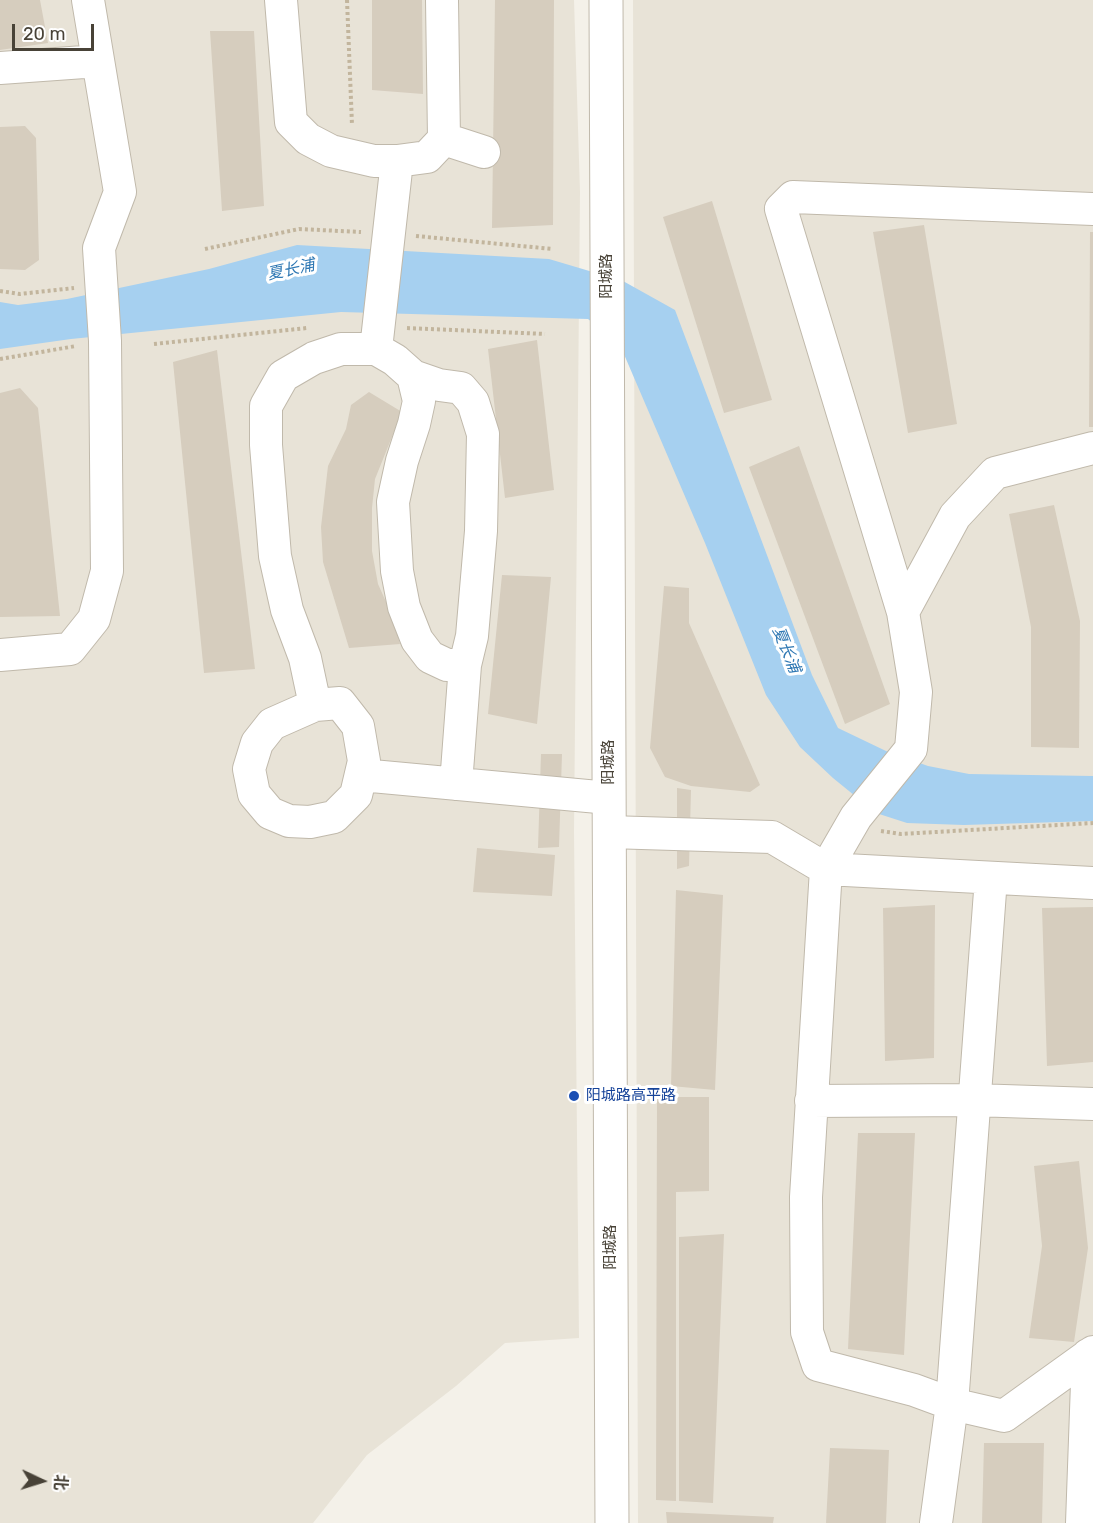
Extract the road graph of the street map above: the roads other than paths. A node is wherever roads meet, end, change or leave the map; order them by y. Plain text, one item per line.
1 (88, 0) edge
2 (281, 0) edge
3 (442, 0) edge
4 (606, 0) edge
5 (98, 61) junction
6 (0, 68) edge
7 (444, 139) junction
8 (484, 152) dead end
9 (397, 161) junction
10 (1093, 209) edge
11 (378, 338) junction
12 (413, 376) junction
13 (1093, 448) edge
14 (903, 612) junction
15 (0, 655) edge
16 (465, 665) junction
17 (315, 705) junction
18 (361, 775) junction
19 (456, 784) junction
20 (609, 798) junction
21 (609, 832) junction
22 (826, 869) junction
23 (991, 878) junction
24 (1093, 883) edge
25 (974, 1100) junction
26 (811, 1101) junction
27 (1093, 1104) edge
28 (1090, 1353) edge
29 (952, 1404) junction
30 (612, 1523) edge
31 (936, 1523) edge
32 (1082, 1523) edge

1 - 5 street
2 - 9 street
3 - 7 street
4 - 20 street, 阳城路
5 - 6 street
5 - 15 street
7 - 8 street
7 - 9 street
9 - 11 street
10 - 14 street
11 - 12 street
11 - 17 street
12 - 16 street
12 - 16 street
13 - 14 street
14 - 22 street
16 - 19 street
17 - 18 street
17 - 18 street
18 - 19 street
19 - 20 street
20 - 21 street, 阳城路
21 - 22 street
21 - 30 street, 阳城路
22 - 23 street
22 - 26 street
23 - 24 street
23 - 25 street
25 - 26 street
25 - 27 street
25 - 29 street
26 - 29 street
28 - 29 street
28 - 32 street
29 - 31 street

